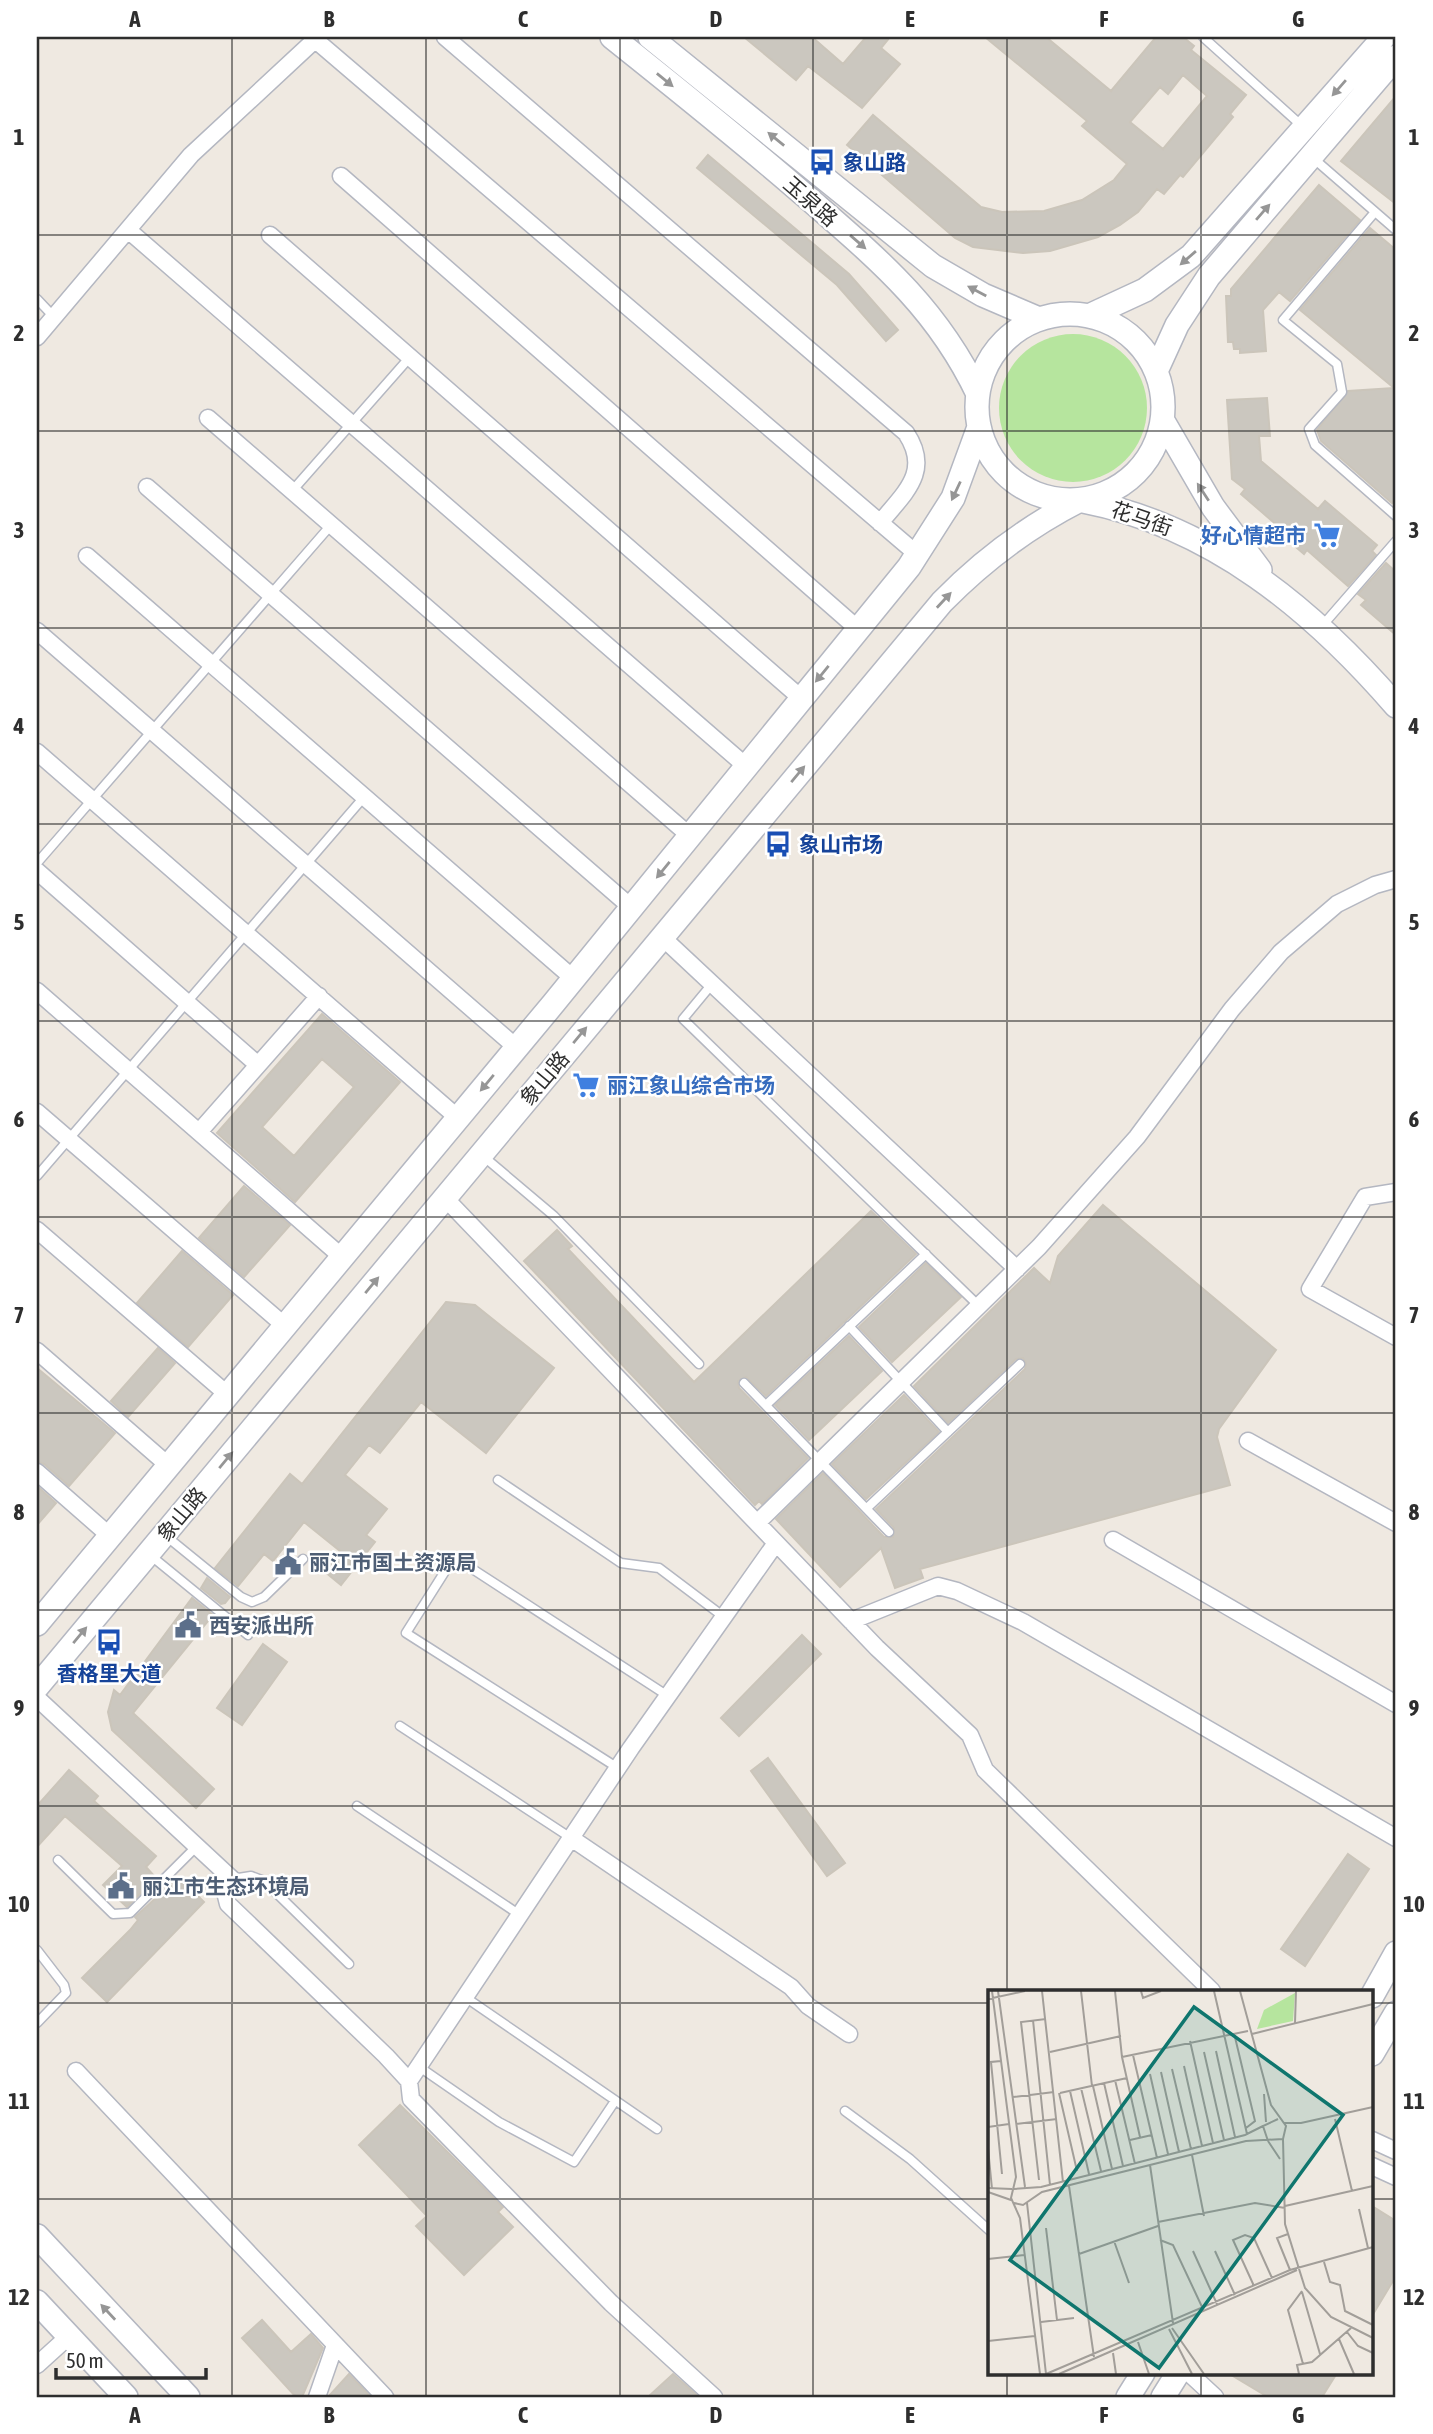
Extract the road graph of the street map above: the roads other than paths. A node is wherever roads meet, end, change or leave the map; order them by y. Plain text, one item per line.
1 (445, 37) edge
2 (612, 37) edge
3 (650, 37) edge
4 (1203, 37) edge
5 (1384, 37) edge
6 (315, 38) edge
7 (1396, 57) edge
8 (1305, 128) junction
9 (1311, 156) junction
10 (341, 176) dead end
11 (1375, 212) junction
12 (128, 230) junction
13 (1396, 230) edge
14 (270, 235) dead end
15 (37, 299) edge
16 (1091, 315) junction
17 (54, 317) junction
18 (1039, 319) junction
19 (37, 337) edge
20 (410, 357) junction
21 (1157, 369) junction
22 (978, 394) junction
23 (208, 418) dead end
24 (1163, 421) junction
25 (352, 424) junction
26 (979, 427) junction
27 (148, 487) dead end
28 (292, 491) junction
29 (1080, 500) junction
30 (1396, 516) edge
31 (880, 523) junction
32 (331, 525) junction
33 (1396, 541) edge
34 (918, 555) junction
35 (88, 556) dead end
36 (1273, 586) junction
37 (271, 594) junction
38 (858, 629) junction
39 (1320, 629) junction
40 (37, 631) edge
41 (210, 663) junction
42 (802, 699) junction
43 (1396, 706) edge
44 (151, 731) junction
45 (37, 752) edge
46 (747, 767) junction
47 (364, 797) junction
48 (92, 800) junction
49 (690, 836) junction
50 (37, 863) edge
51 (305, 865) junction
52 (37, 871) edge
53 (1396, 879) edge
54 (632, 908) junction
55 (246, 933) junction
56 (662, 937) junction
57 (574, 979) junction
58 (712, 984) junction
59 (37, 991) edge
60 (319, 996) junction
61 (186, 1002) junction
62 (517, 1048) junction
63 (258, 1065) junction
64 (128, 1070) junction
65 (37, 1112) edge
66 (458, 1118) junction
67 (199, 1132) junction
68 (68, 1139) junction
69 (481, 1154) junction
70 (37, 1176) edge
71 (1396, 1192) edge
72 (445, 1198) junction
73 (37, 1230) edge
74 (926, 1254) junction
75 (342, 1257) junction
76 (1017, 1269) junction
77 (979, 1306) junction
78 (285, 1326) junction
79 (849, 1326) junction
80 (1396, 1337) edge
81 (37, 1351) edge
82 (699, 1364) dead end
83 (1020, 1364) dead end
84 (901, 1381) junction
85 (744, 1383) dead end
86 (228, 1395) junction
87 (766, 1405) junction
88 (947, 1432) junction
89 (1248, 1441) dead end
90 (820, 1461) junction
91 (169, 1466) junction
92 (37, 1472) edge
93 (498, 1480) dead end
94 (867, 1508) junction
95 (757, 1522) junction
96 (1396, 1523) edge
97 (890, 1532) dead end
98 (164, 1534) junction
99 (110, 1536) junction
100 (1113, 1541) dead end
101 (776, 1543) junction
102 (148, 1553) junction
103 (303, 1559) dead end
104 (724, 1617) junction
105 (851, 1622) junction
106 (37, 1624) edge
107 (247, 1635) dead end
108 (37, 1687) edge
109 (668, 1696) junction
110 (37, 1698) edge
111 (1396, 1704) edge
112 (400, 1726) dead end
113 (618, 1768) junction
114 (357, 1806) dead end
115 (571, 1838) junction
116 (1396, 1838) edge
117 (197, 1846) junction
118 (58, 1860) dead end
119 (232, 1879) junction
120 (520, 1915) junction
121 (37, 1950) edge
122 (1396, 1952) edge
123 (349, 1964) dead end
124 (1211, 1990) edge
125 (1374, 1992) edge
126 (465, 1997) junction
127 (1396, 2013) edge
128 (37, 2022) edge
129 (849, 2034) dead end
130 (1374, 2051) edge
131 (418, 2066) junction
132 (76, 2071) dead end
133 (409, 2081) junction
134 (615, 2101) junction
135 (845, 2111) dead end
136 (657, 2129) dead end
137 (1374, 2141) edge
138 (1396, 2151) edge
139 (1374, 2167) edge
140 (1396, 2177) edge
141 (988, 2229) edge
142 (37, 2236) edge
143 (37, 2302) edge
144 (69, 2336) junction
145 (335, 2345) junction
146 (37, 2365) edge
147 (1142, 2374) edge
148 (1177, 2374) edge
149 (1190, 2374) edge
150 (126, 2397) edge
151 (188, 2397) edge
152 (317, 2397) edge
153 (385, 2397) edge
154 (714, 2397) edge
155 (1128, 2397) edge
156 (1164, 2397) edge
157 (1215, 2397) edge

1 - 31 street
2 -> 22 main road, 玉泉路
18 -> 3 main road, 玉泉路
4 - 8 lane
5 -> 8 main road
6 - 12 street
6 - 31 street
7 - 9 main road
8 -> 16 main road
9 - 11 lane
21 -> 9 main road
10 - 38 street
11 - 13 lane
11 - 30 lane
12 - 17 street
12 - 25 street
14 - 20 street
15 - 17 lane
16 - 18 main road
16 - 21 main road
17 - 19 street
18 - 22 main road
20 - 25 lane
20 - 42 street
21 - 24 main road
22 - 26 main road
23 - 28 street
24 - 29 main road
36 -> 24 main road, 花马街
25 - 28 lane
25 - 46 street
26 - 29 main road
26 -> 34 main road, 象山路
27 - 37 street
28 - 32 street
29 - 36 main road, 花马街
56 -> 29 main road, 象山路
31 - 34 street
32 - 37 lane
32 - 49 street
33 - 39 lane
34 - 38 main road, 象山路
35 - 41 street
36 - 39 main road, 花马街
37 - 41 lane
37 - 54 street
38 -> 42 main road, 象山路
39 - 43 main road, 花马街
40 - 44 street
41 - 44 lane
41 - 47 street
42 - 46 main road, 象山路
44 - 48 lane
44 - 51 street
45 - 48 street
46 - 49 main road, 象山路
47 - 51 lane
47 - 57 street
48 - 50 lane
48 - 55 street
49 -> 54 main road, 象山路
51 - 55 lane
51 - 62 street
52 - 61 street
53 - 76 street
54 - 57 main road, 象山路
55 - 60 street
55 - 61 lane
56 - 58 street
69 -> 56 main road, 象山路
57 - 62 main road, 象山路
58 - 74 lane
58 - 76 street
59 - 64 street
60 - 63 street
60 - 66 street
61 - 63 street
61 - 64 lane
62 -> 66 main road, 象山路
63 - 67 street
64 - 67 street
64 - 68 lane
65 - 68 street
66 - 75 main road, 象山路
67 - 75 street
68 - 70 lane
68 - 78 street
69 - 72 main road, 象山路
69 - 82 lane
71 - 80 street
72 - 95 street
98 -> 72 main road, 象山路
73 - 86 street
74 - 77 lane
74 - 79 lane
75 - 78 main road, 象山路
76 - 77 street
77 - 84 street
78 - 86 main road, 象山路
79 - 84 lane
79 - 87 lane
81 - 91 street
83 - 88 lane
84 - 88 lane
84 - 90 street
85 - 87 lane
86 - 91 main road, 象山路
87 - 90 lane
88 - 94 lane
89 - 96 street
90 - 94 lane
90 - 95 street
91 - 99 main road, 象山路
92 - 99 street
93 - 104 lane
94 - 97 lane
95 - 101 street
98 - 102 main road, 象山路
98 - 103 lane
99 - 106 main road, 象山路
100 - 111 street
101 - 104 street
101 - 105 street
102 - 107 lane
108 -> 102 main road, 象山路
104 - 109 street
105 - 116 street
105 - 124 street
109 - 113 street
109 - 113 lane
110 - 117 street
112 - 115 lane
113 - 115 street
114 - 120 lane
115 - 120 street
115 - 129 street
117 - 118 lane
117 - 119 street
119 - 123 lane
119 - 133 street
120 - 126 street
121 - 128 lane
122 - 125 main road
126 - 131 street
126 - 134 lane
127 - 130 main road
131 - 133 street
131 - 134 lane
132 - 145 street
133 - 154 street
134 - 136 lane
135 - 141 lane
137 - 138 street
139 - 140 street
151 -> 142 main road
143 - 144 main road
144 - 146 street
144 - 150 main road
145 - 152 street
145 - 153 street
147 - 155 main road
148 - 156 main road
149 - 157 street

